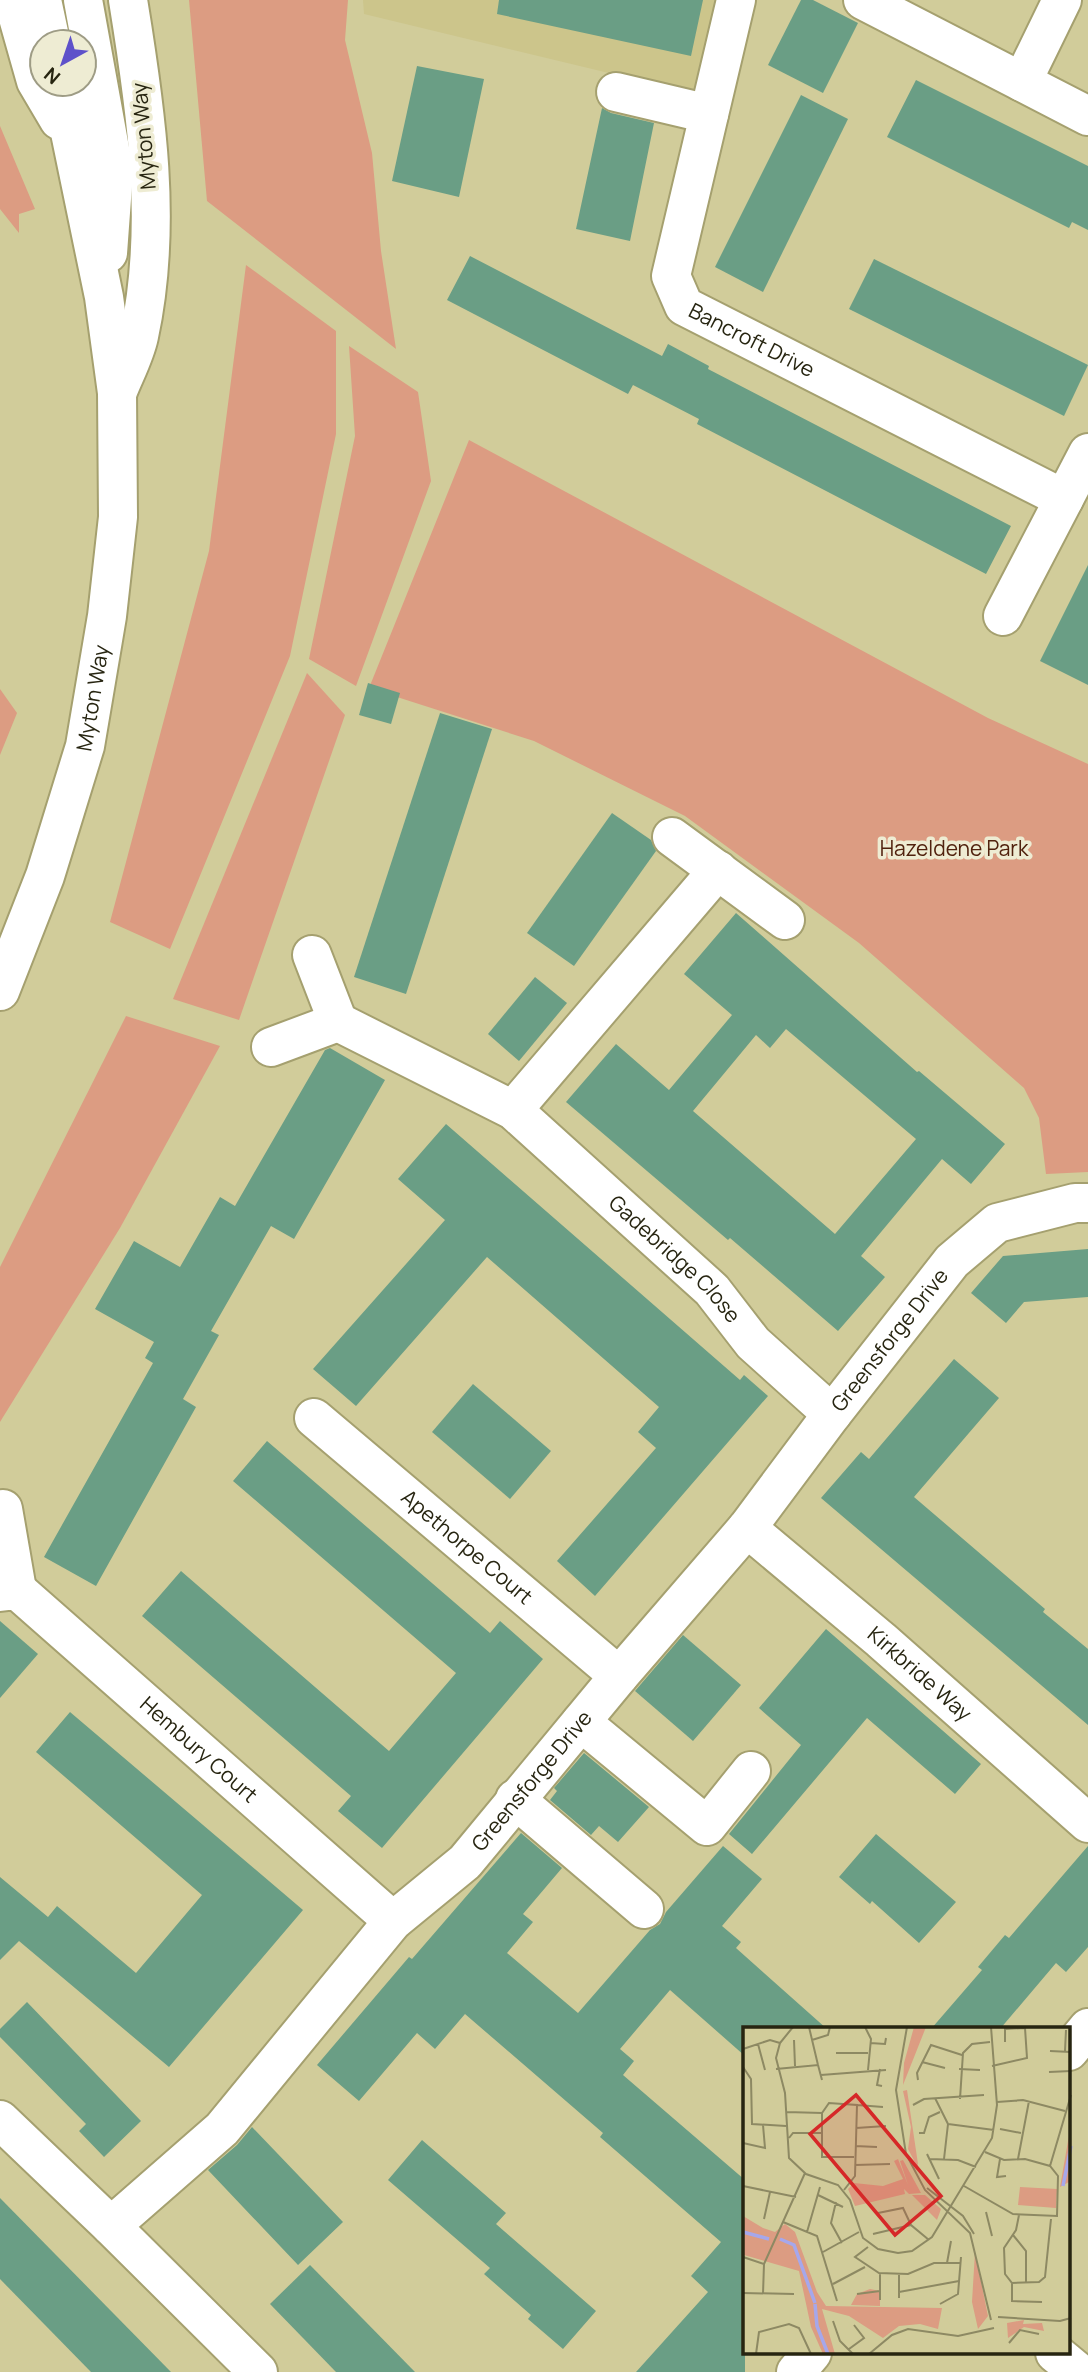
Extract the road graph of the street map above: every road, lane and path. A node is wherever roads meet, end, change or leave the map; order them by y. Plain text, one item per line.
1 (13, 0) edge
2 (42, 0) edge
3 (83, 0) edge
4 (128, 0) edge
5 (736, 0) edge
6 (863, 0) edge
7 (1062, 0) edge
8 (48, 28) edge
9 (1023, 82) junction
10 (616, 92) dead end
11 (63, 98) edge
12 (709, 114) junction
13 (1088, 116) edge
14 (73, 143) junction
15 (104, 297) junction
16 (117, 393) junction
17 (1088, 453) edge
18 (1063, 499) junction
19 (1003, 616) dead end
20 (672, 837) dead end
21 (718, 870) junction
22 (785, 920) dead end
23 (312, 955) dead end
24 (0, 991) edge
25 (338, 1023) junction
26 (271, 1047) dead end
27 (513, 1110) junction
28 (1088, 1203) edge
29 (832, 1414) junction
30 (314, 1418) dead end
31 (4, 1509) dead end
32 (747, 1528) junction
33 (8, 1591) edge
34 (618, 1676) junction
35 (580, 1722) junction
36 (751, 1771) dead end
37 (515, 1799) junction
38 (1088, 1823) edge
39 (644, 1909) dead end
40 (393, 1921) junction
41 (1088, 2028) edge
42 (1070, 2050) edge
43 (0, 2120) edge
44 (111, 2226) junction
45 (811, 2354) edge
46 (1056, 2354) edge
47 (258, 2372) edge
48 (796, 2372) edge
49 (1078, 2372) edge

1 - 14 street
2 - 8 street
3 - 15 street
4 - 16 street, Myton Way
5 - 12 street, Bancroft Drive
6 - 9 street
7 - 9 street
9 - 13 street
10 - 12 street
11 - 14 street, Myton Way
12 - 18 street, Bancroft Drive
14 - 15 street, Myton Way
15 - 16 street, Myton Way
16 - 24 street, Myton Way
17 - 18 street
18 - 19 street
20 - 21 street
21 - 22 street
21 - 27 street
23 - 25 street
25 - 26 street
25 - 27 street, Gadebridge Close
27 - 29 street, Gadebridge Close
28 - 29 street, Greensforge Drive
29 - 32 street, Greensforge Drive
30 - 34 street, Apethorpe Court
31 - 33 street
32 - 34 street, Greensforge Drive
32 - 38 street, Kirkbride Way
33 - 40 street, Hembury Court
34 - 35 street, Greensforge Drive
35 - 36 street
35 - 37 street, Greensforge Drive
37 - 39 street
37 - 40 street, Greensforge Drive
40 - 44 street, Greensforge Drive
41 - 42 street
43 - 44 street
44 - 47 street
45 - 48 street
46 - 49 street

